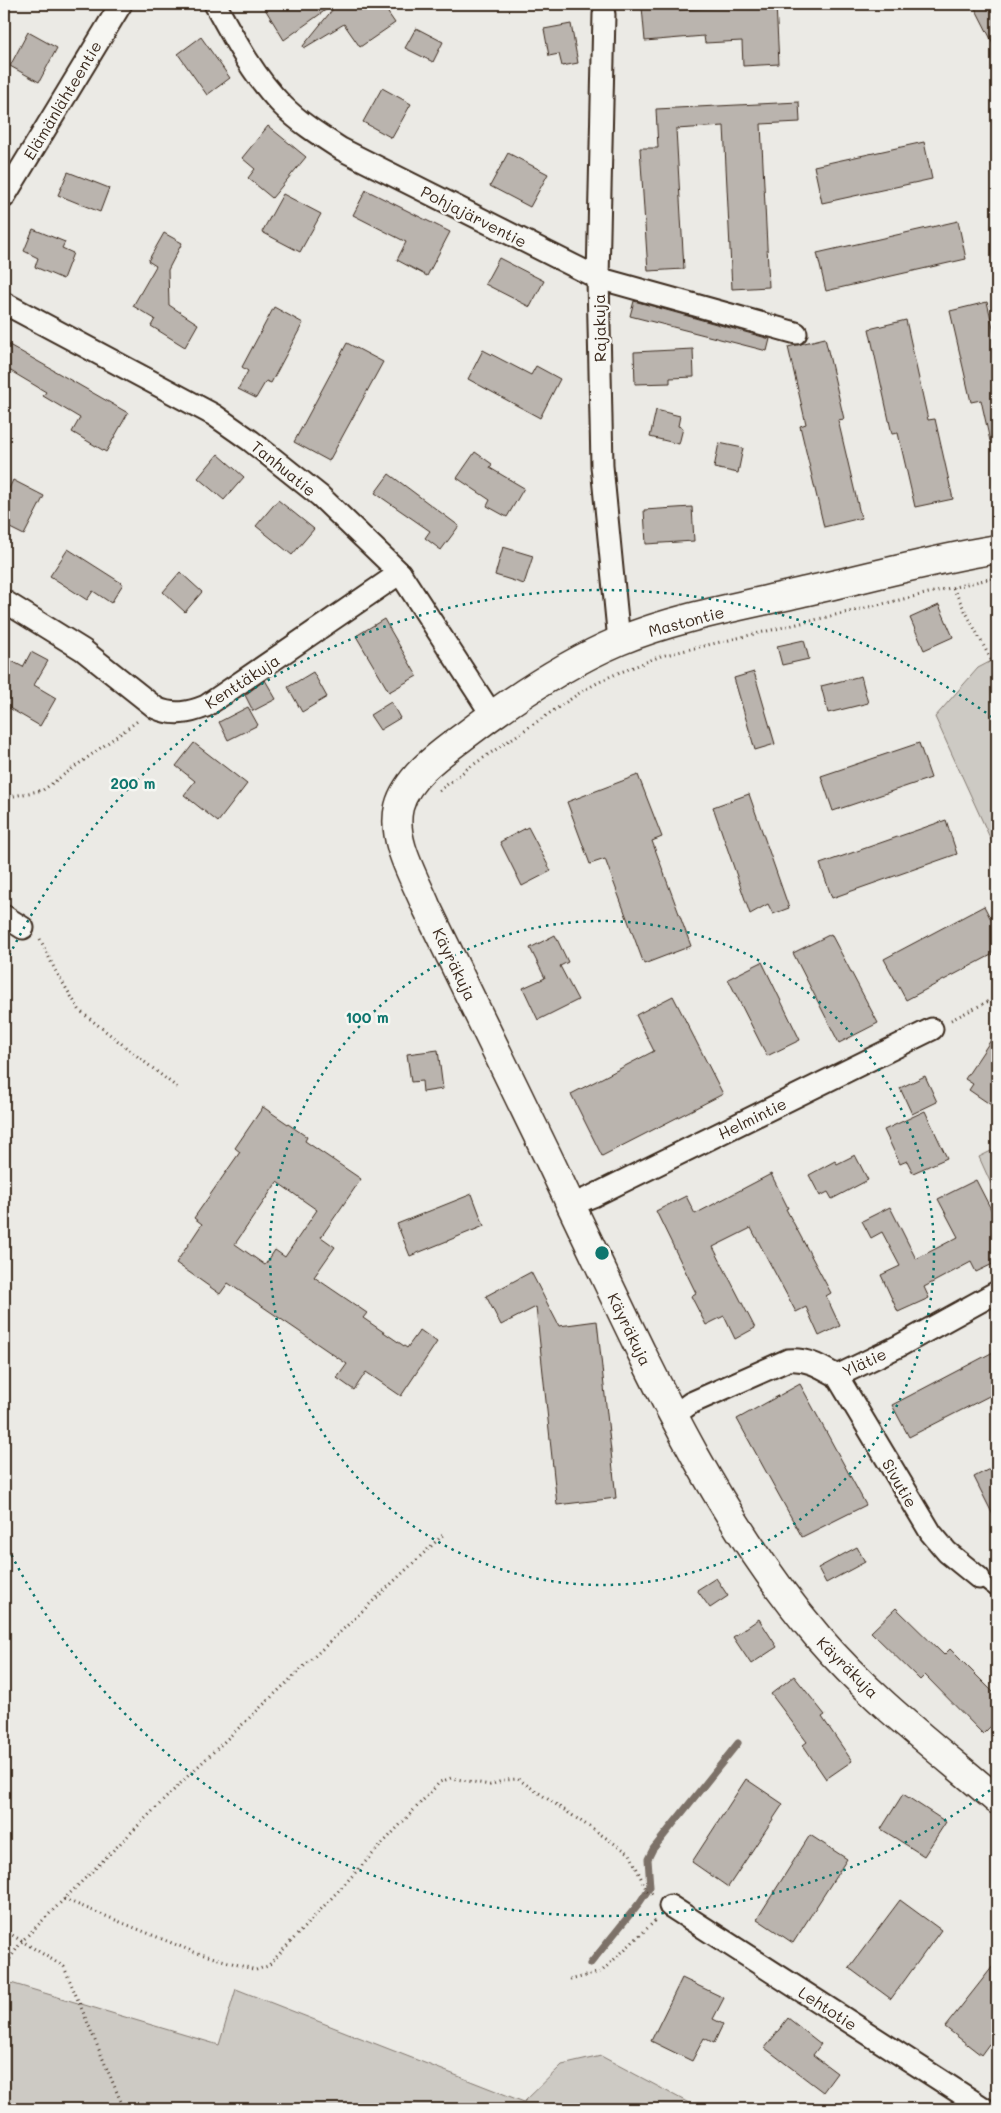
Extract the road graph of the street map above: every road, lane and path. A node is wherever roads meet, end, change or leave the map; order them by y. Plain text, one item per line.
1 (121, 4) edge
2 (215, 4) edge
3 (604, 14) dead end
4 (4, 197) edge
5 (598, 278) junction
6 (4, 303) edge
7 (796, 333) dead end
8 (997, 549) edge
9 (400, 573) junction
10 (997, 577) edge
11 (953, 588) junction
12 (4, 601) edge
13 (619, 641) junction
14 (997, 671) edge
15 (156, 708) junction
16 (492, 715) junction
17 (425, 787) junction
18 (4, 798) edge
19 (4, 916) edge
20 (23, 928) joint
21 (997, 997) edge
22 (932, 1029) joint
23 (179, 1089) dead end
24 (571, 1205) junction
25 (997, 1292) edge
26 (838, 1376) junction
27 (673, 1416) junction
28 (445, 1533) dead end
29 (978, 1578) joint
30 (997, 1592) edge
31 (997, 1800) edge
32 (64, 1899) junction
33 (670, 1906) junction
34 (4, 1930) edge
35 (22, 1942) junction
36 (4, 1967) edge
37 (570, 1980) dead end
38 (124, 2109) edge
39 (985, 2109) edge

1 - 4 street, Elämänlähteentie
2 - 5 street, Pohjajärventie
3 - 5 street, Rajakuja
5 - 7 street, Pohjajärventie
5 - 13 street, Rajakuja
6 - 9 street, Tanhuatie
8 - 13 street, Mastontie
9 - 15 street, Kenttäkuja
9 - 16 street, Tanhuatie
10 - 11 path
11 - 14 path
11 - 17 path
12 - 15 street, Kenttäkuja
13 - 16 street, Mastontie
15 - 18 path
16 - 17 street, Mastontie
17 - 24 street, Käyräkuja
19 - 20 street
20 - 23 path
21 - 22 path
22 - 24 street, Helmintie
24 - 27 street, Käyräkuja
25 - 26 street, Ylätie
26 - 27 street, Ylätie
26 - 29 street, Sivutie
27 - 31 street, Käyräkuja
28 - 32 path
29 - 30 lane
32 - 33 path
32 - 35 path
33 - 37 path
33 - 39 street, Lehtotie
34 - 35 path
35 - 36 path
35 - 38 path

